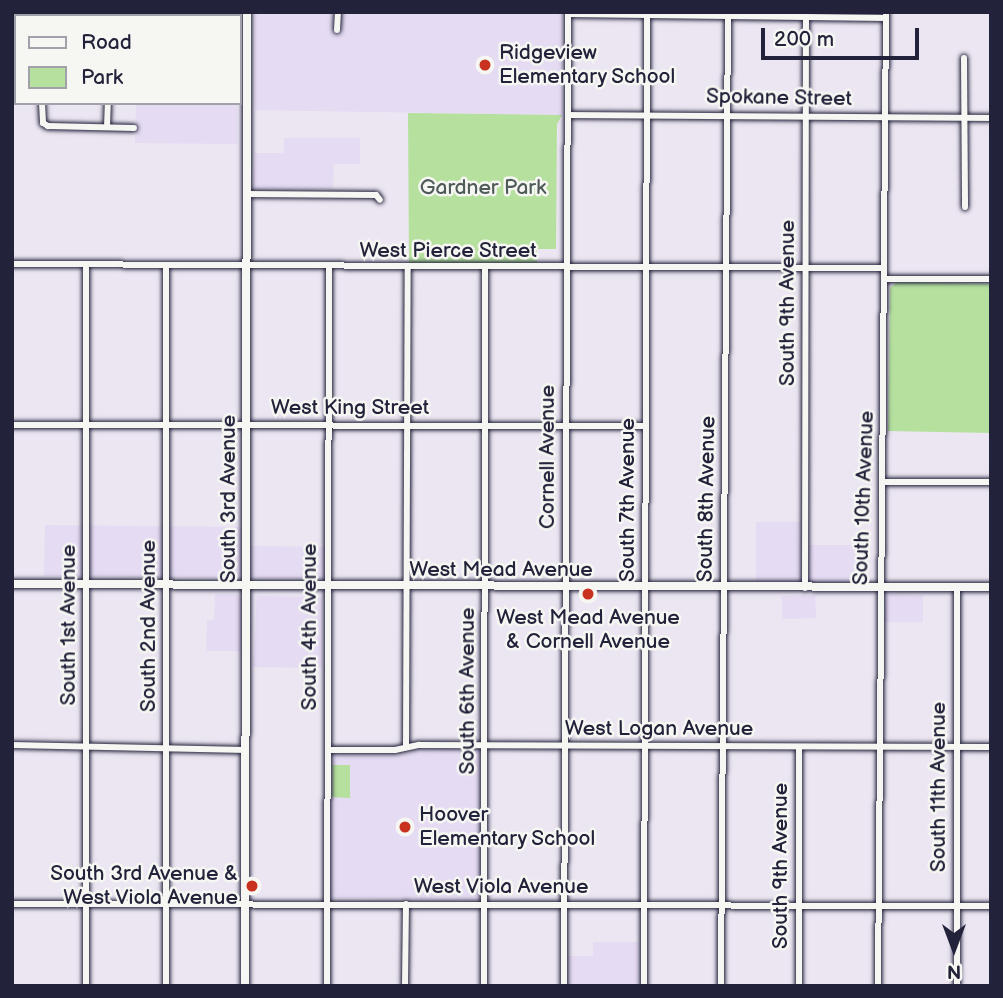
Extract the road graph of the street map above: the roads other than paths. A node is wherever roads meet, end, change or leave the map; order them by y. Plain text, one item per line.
1 (247, 12) edge
2 (338, 12) edge
3 (568, 13) edge
4 (728, 14) edge
5 (647, 15) junction
6 (886, 15) edge
7 (806, 17) junction
8 (337, 30) dead end
9 (964, 58) dead end
10 (42, 105) edge
11 (108, 105) edge
12 (568, 114) junction
13 (647, 114) junction
14 (726, 114) junction
15 (805, 115) junction
16 (884, 117) junction
17 (963, 118) junction
18 (991, 118) edge
19 (107, 127) junction
20 (134, 128) dead end
21 (247, 194) junction
22 (380, 200) dead end
23 (965, 207) dead end
24 (12, 264) edge
25 (86, 265) junction
26 (166, 266) junction
27 (247, 268) junction
28 (329, 268) junction
29 (884, 268) junction
30 (408, 269) junction
31 (805, 269) junction
32 (485, 270) junction
33 (566, 270) junction
34 (646, 270) junction
35 (727, 270) junction
36 (884, 279) junction
37 (991, 279) edge
38 (12, 425) edge
39 (329, 425) junction
40 (409, 425) junction
41 (566, 425) junction
42 (85, 426) junction
43 (247, 426) junction
44 (484, 426) junction
45 (646, 426) junction
46 (166, 427) junction
47 (885, 482) junction
48 (991, 482) edge
49 (12, 584) edge
50 (86, 584) junction
51 (166, 586) junction
52 (246, 586) junction
53 (327, 587) junction
54 (406, 587) junction
55 (565, 587) junction
56 (724, 587) junction
57 (991, 587) edge
58 (485, 588) junction
59 (645, 588) junction
60 (805, 588) junction
61 (880, 588) junction
62 (957, 588) junction
63 (12, 745) edge
64 (486, 745) junction
65 (645, 745) junction
66 (565, 746) junction
67 (86, 747) junction
68 (406, 747) junction
69 (722, 747) junction
70 (799, 747) junction
71 (956, 747) junction
72 (991, 747) edge
73 (167, 748) junction
74 (878, 748) junction
75 (246, 750) junction
76 (328, 750) junction
77 (12, 904) edge
78 (246, 904) junction
79 (327, 904) junction
80 (405, 904) junction
81 (486, 904) junction
82 (86, 905) junction
83 (565, 905) junction
84 (644, 905) junction
85 (799, 905) junction
86 (166, 906) junction
87 (722, 906) junction
88 (957, 906) junction
89 (991, 906) edge
90 (878, 907) junction
91 (86, 986) edge
92 (166, 986) edge
93 (245, 986) edge
94 (327, 986) edge
95 (405, 986) edge
96 (485, 986) edge
97 (564, 986) edge
98 (644, 986) edge
99 (721, 986) edge
100 (799, 986) edge
101 (878, 986) edge
102 (957, 986) edge

1 - 21 street, South 3rd Avenue
2 - 8 street
3 - 5 street
3 - 12 street, Cornell Avenue
4 - 5 street
4 - 7 street
4 - 14 street, South 8th Avenue
5 - 13 street, South 7th Avenue
6 - 7 street
6 - 16 street, South 10th Avenue
7 - 15 street, South 9th Avenue
9 - 17 street
10 - 19 street
11 - 19 street
12 - 13 street, Spokane Street
12 - 33 street, Cornell Avenue
13 - 14 street, Spokane Street
13 - 34 street, South 7th Avenue
14 - 15 street, Spokane Street
14 - 35 street, South 8th Avenue
15 - 16 street, Spokane Street
15 - 31 street, South 9th Avenue
16 - 17 street, Spokane Street
16 - 29 street, South 10th Avenue
17 - 18 street, Spokane Street
17 - 23 street
19 - 20 street
21 - 22 street
21 - 27 street, South 3rd Avenue
24 - 25 street, West Pierce Street
25 - 26 street, West Pierce Street
25 - 42 street, South 1st Avenue
26 - 27 street, West Pierce Street
26 - 46 street, South 2nd Avenue
27 - 28 street, West Pierce Street
27 - 43 street, South 3rd Avenue
28 - 30 street, West Pierce Street
28 - 39 street, South 4th Avenue
29 - 31 street, West Pierce Street
29 - 36 street, South 10th Avenue
30 - 32 street, West Pierce Street
30 - 40 street
31 - 35 street, West Pierce Street
31 - 60 street, South 9th Avenue
32 - 33 street, West Pierce Street
32 - 44 street, South 6th Avenue
33 - 34 street, West Pierce Street
33 - 41 street, Cornell Avenue
34 - 35 street, West Pierce Street
34 - 45 street, South 7th Avenue
35 - 56 street, South 8th Avenue
36 - 37 street
36 - 47 street, South 10th Avenue
38 - 42 street, West King Street
39 - 40 street, West King Street
39 - 43 street, West King Street
39 - 53 street, South 4th Avenue
40 - 44 street, West King Street
40 - 54 street
41 - 44 street, West King Street
41 - 45 street, West King Street
41 - 55 street, Cornell Avenue
42 - 46 street, West King Street
42 - 50 street, South 1st Avenue
43 - 46 street, West King Street
43 - 52 street, South 3rd Avenue
44 - 58 street, South 6th Avenue
45 - 59 street, South 7th Avenue
46 - 51 street, South 2nd Avenue
47 - 48 street
47 - 61 street, South 10th Avenue
49 - 50 street, West Mead Avenue
50 - 51 street, West Mead Avenue
50 - 67 street, South 1st Avenue
51 - 52 street, West Mead Avenue
51 - 73 street, South 2nd Avenue
52 - 53 street, West Mead Avenue
52 - 75 street, South 3rd Avenue
53 - 54 street, West Mead Avenue
53 - 76 street, South 4th Avenue
54 - 58 street, West Mead Avenue
54 - 68 street
55 - 58 street, West Mead Avenue
55 - 59 street, West Mead Avenue
55 - 66 street, Cornell Avenue
56 - 59 street, West Mead Avenue
56 - 60 street, West Mead Avenue
56 - 69 street, South 8th Avenue
57 - 62 street, West Mead Avenue
58 - 64 street, South 6th Avenue
59 - 65 street, South 7th Avenue
60 - 61 street, West Mead Avenue
61 - 62 street, West Mead Avenue
61 - 74 street, South 10th Avenue
62 - 71 street, South 11th Avenue
63 - 67 street
64 - 66 street, West Logan Avenue
64 - 68 street, West Logan Avenue
64 - 81 street, South 6th Avenue
65 - 66 street, West Logan Avenue
65 - 69 street, West Logan Avenue
65 - 84 street, South 7th Avenue
66 - 83 street, Cornell Avenue
67 - 73 street
67 - 82 street, South 1st Avenue
68 - 76 street, West Logan Avenue
69 - 70 street, West Logan Avenue
69 - 87 street, South 8th Avenue
70 - 74 street, West Logan Avenue
70 - 85 street, South 9th Avenue
71 - 72 street, West Logan Avenue
71 - 74 street, West Logan Avenue
71 - 88 street, South 11th Avenue
73 - 75 street
73 - 86 street, South 2nd Avenue
74 - 90 street, South 10th Avenue
75 - 78 street, South 3rd Avenue
76 - 79 street, South 4th Avenue
77 - 82 street, West Viola Avenue
78 - 79 street, West Viola Avenue
78 - 86 street, West Viola Avenue
78 - 93 street, South 3rd Avenue
79 - 80 street, West Viola Avenue
79 - 94 street, South 4th Avenue
80 - 81 street, West Viola Avenue
80 - 95 street
81 - 83 street, West Viola Avenue
81 - 96 street, South 6th Avenue
82 - 86 street, West Viola Avenue
82 - 91 street, South 1st Avenue
83 - 84 street, West Viola Avenue
83 - 97 street, Cornell Avenue
84 - 87 street, West Viola Avenue
84 - 98 street, South 7th Avenue
85 - 87 street, West Viola Avenue
85 - 90 street, West Viola Avenue
85 - 100 street, South 9th Avenue
86 - 92 street, South 2nd Avenue
87 - 99 street, South 8th Avenue
88 - 89 street, West Viola Avenue
88 - 90 street, West Viola Avenue
88 - 102 street, South 11th Avenue
90 - 101 street, South 10th Avenue

